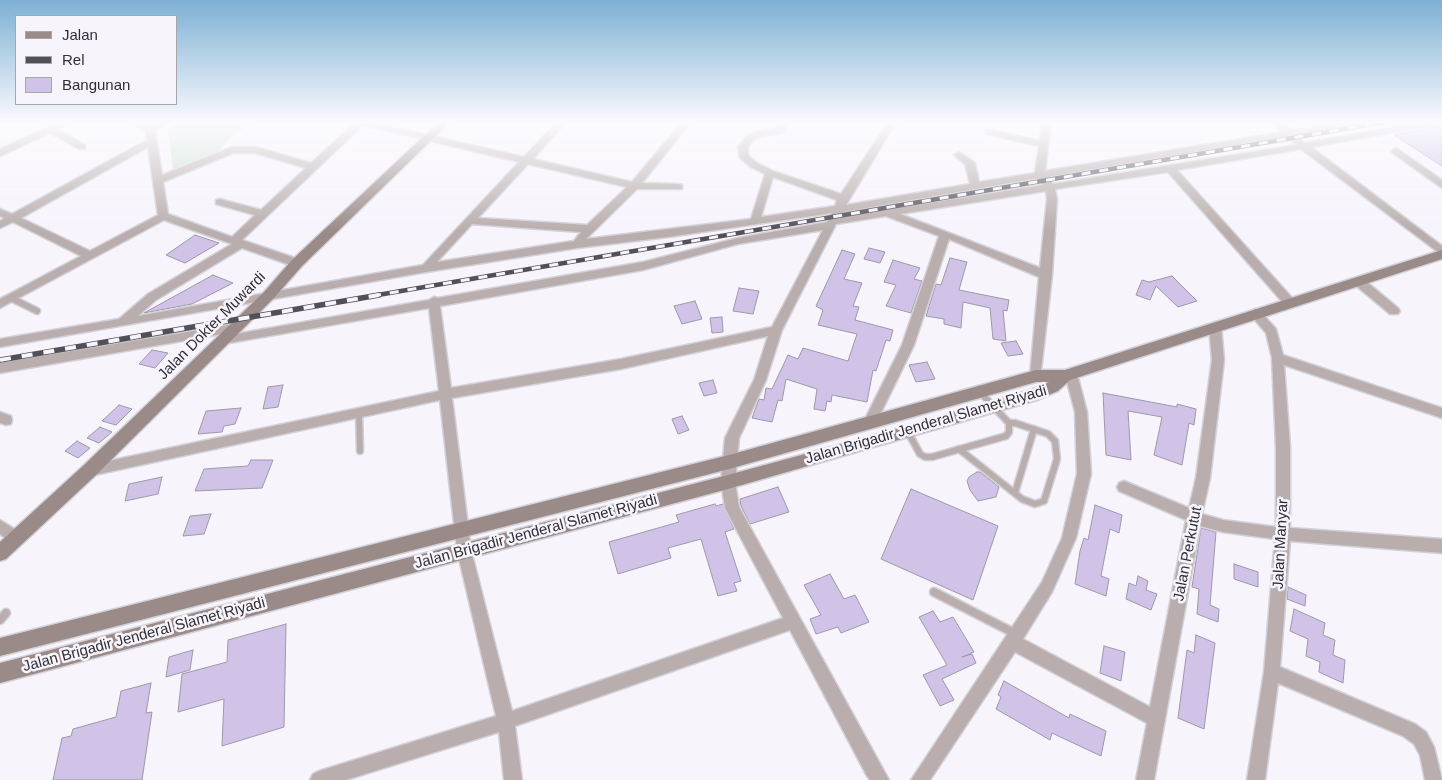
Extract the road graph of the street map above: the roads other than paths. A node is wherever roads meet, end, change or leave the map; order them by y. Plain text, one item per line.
1 (113, 158) edge
2 (154, 158) edge
3 (211, 158) edge
4 (284, 158) edge
5 (322, 158) edge
6 (407, 158) edge
7 (515, 158) edge
8 (528, 158) edge
9 (657, 158) edge
10 (747, 158) edge
11 (869, 158) edge
12 (964, 158) edge
13 (1042, 158) edge
14 (1145, 158) edge
15 (1228, 158) edge
16 (1319, 158) edge
17 (1406, 158) edge
18 (526, 161) junction
19 (313, 167) junction
20 (1170, 168) junction
21 (770, 173) junction
22 (1040, 174) junction
23 (156, 181) junction
24 (1442, 184) edge
25 (634, 186) junction
26 (975, 186) junction
27 (678, 187) dead end
28 (1050, 187) junction
29 (843, 198) junction
30 (220, 202) dead end
31 (840, 210) junction
32 (0, 212) edge
33 (886, 213) junction
34 (262, 214) junction
35 (163, 216) junction
36 (12, 218) junction
37 (470, 221) junction
38 (756, 221) junction
39 (831, 223) junction
40 (0, 225) edge
41 (589, 228) junction
42 (945, 234) junction
43 (238, 241) junction
44 (577, 244) junction
45 (1442, 252) edge
46 (89, 256) junction
47 (297, 263) junction
48 (426, 268) junction
49 (1046, 275) junction
50 (1358, 281) junction
51 (269, 295) junction
52 (10, 298) junction
53 (434, 302) junction
54 (1290, 303) junction
55 (0, 304) edge
56 (37, 310) dead end
57 (1394, 311) dead end
58 (1255, 313) junction
59 (122, 323) junction
60 (1216, 326) junction
61 (235, 328) junction
62 (776, 330) junction
63 (223, 340) junction
64 (0, 343) edge
65 (1278, 358) junction
66 (0, 368) edge
67 (1068, 375) junction
68 (1036, 376) junction
69 (980, 392) junction
70 (446, 394) junction
71 (992, 407) junction
72 (359, 412) junction
73 (1442, 413) edge
74 (869, 423) junction
75 (1009, 423) junction
76 (1034, 429) junction
77 (908, 432) junction
78 (959, 449) junction
79 (360, 451) dead end
80 (729, 462) junction
81 (90, 470) junction
82 (728, 482) junction
83 (1124, 487) dead end
84 (1014, 493) junction
85 (568, 504) junction
86 (1194, 517) junction
87 (570, 523) junction
88 (0, 526) edge
89 (461, 530) junction
90 (1283, 534) junction
91 (16, 538) junction
92 (1442, 546) edge
93 (464, 550) junction
94 (0, 553) edge
95 (934, 592) dead end
96 (6, 613) dead end
97 (0, 620) edge
98 (792, 622) junction
99 (1015, 638) junction
100 (0, 647) edge
101 (1272, 672) junction
102 (0, 673) edge
103 (1156, 719) junction
104 (506, 721) junction
105 (320, 780) edge
106 (513, 780) edge
107 (880, 780) edge
108 (920, 780) edge
109 (1145, 780) edge
110 (1256, 780) edge
111 (1434, 780) edge

1 - 36 street
2 - 23 street
3 - 23 street
4 - 19 street
5 - 19 street
6 - 47 main road, Jalan Dokter Muwardi
7 - 18 street
8 - 18 street
9 - 25 street
10 - 21 street
11 - 29 street
12 - 26 street
13 - 22 street
14 - 22 street
15 - 20 street
16 - 45 street
17 - 24 street
18 - 25 street
18 - 37 street
19 - 34 street
20 - 28 street
20 - 54 street
21 - 29 street
21 - 38 street
22 - 26 street
22 - 28 street
23 - 35 street
25 - 27 street
25 - 41 street
26 - 31 street
28 - 33 street
28 - 49 street
29 - 31 street
30 - 34 street
31 - 38 street
31 - 39 street
32 - 36 street
33 - 39 street
33 - 42 street
34 - 43 street
35 - 43 street
35 - 46 street
36 - 40 street
36 - 46 street
37 - 41 street
37 - 48 street
38 - 44 street
39 - 53 street
39 - 62 street
41 - 44 street
42 - 49 street
42 - 74 street
43 - 47 street
43 - 59 street
44 - 48 street
45 - 50 main road, Jalan Brigadir Jenderal Slamet Riyadi
46 - 52 street
47 - 51 main road, Jalan Dokter Muwardi
48 - 51 street
49 - 68 street
50 - 54 main road, Jalan Brigadir Jenderal Slamet Riyadi
50 - 57 street
51 - 59 street
51 - 61 main road, Jalan Dokter Muwardi
52 - 55 street
52 - 56 lane
53 - 63 street
53 - 70 street
54 - 58 main road, Jalan Brigadir Jenderal Slamet Riyadi
58 - 60 main road, Jalan Brigadir Jenderal Slamet Riyadi
58 - 65 street, Jalan Manyar
59 - 64 street
60 - 67 main road, Jalan Brigadir Jenderal Slamet Riyadi
60 - 86 street, Jalan Perkutut
61 - 63 main road, Jalan Dokter Muwardi
61 - 66 street
62 - 70 street
62 - 80 street
63 - 81 main road, Jalan Dokter Muwardi
65 - 73 street
65 - 90 street, Jalan Manyar
67 - 68 main road, Jalan Brigadir Jenderal Slamet Riyadi
67 - 71 main road, Jalan Brigadir Jenderal Slamet Riyadi
67 - 99 street
68 - 69 main road, Jalan Brigadir Jenderal Slamet Riyadi
69 - 71 lane
69 - 74 main road, Jalan Brigadir Jenderal Slamet Riyadi
70 - 72 street
70 - 89 street
71 - 75 lane
71 - 77 main road, Jalan Brigadir Jenderal Slamet Riyadi
72 - 79 lane
72 - 81 street
74 - 80 main road, Jalan Brigadir Jenderal Slamet Riyadi
75 - 76 lane
75 - 78 lane
76 - 84 lane
76 - 84 lane
77 - 78 lane
77 - 82 main road, Jalan Brigadir Jenderal Slamet Riyadi
78 - 84 lane
80 - 82 street
80 - 85 main road, Jalan Brigadir Jenderal Slamet Riyadi
81 - 91 main road, Jalan Dokter Muwardi
82 - 87 main road, Jalan Brigadir Jenderal Slamet Riyadi
82 - 98 street
83 - 86 street
85 - 87 main road
85 - 89 main road, Jalan Brigadir Jenderal Slamet Riyadi
86 - 90 street
86 - 103 street, Jalan Perkutut
87 - 93 main road, Jalan Brigadir Jenderal Slamet Riyadi
88 - 91 street
89 - 93 street
89 - 100 main road, Jalan Brigadir Jenderal Slamet Riyadi
90 - 92 street
90 - 101 street, Jalan Manyar
91 - 94 main road, Jalan Dokter Muwardi
93 - 102 main road, Jalan Brigadir Jenderal Slamet Riyadi
93 - 104 street
95 - 99 lane
96 - 97 lane
98 - 104 street
98 - 107 street
99 - 103 street
99 - 108 street
101 - 110 street, Jalan Manyar
101 - 111 street
103 - 109 street, Jalan Perkutut
104 - 105 street
104 - 106 street

